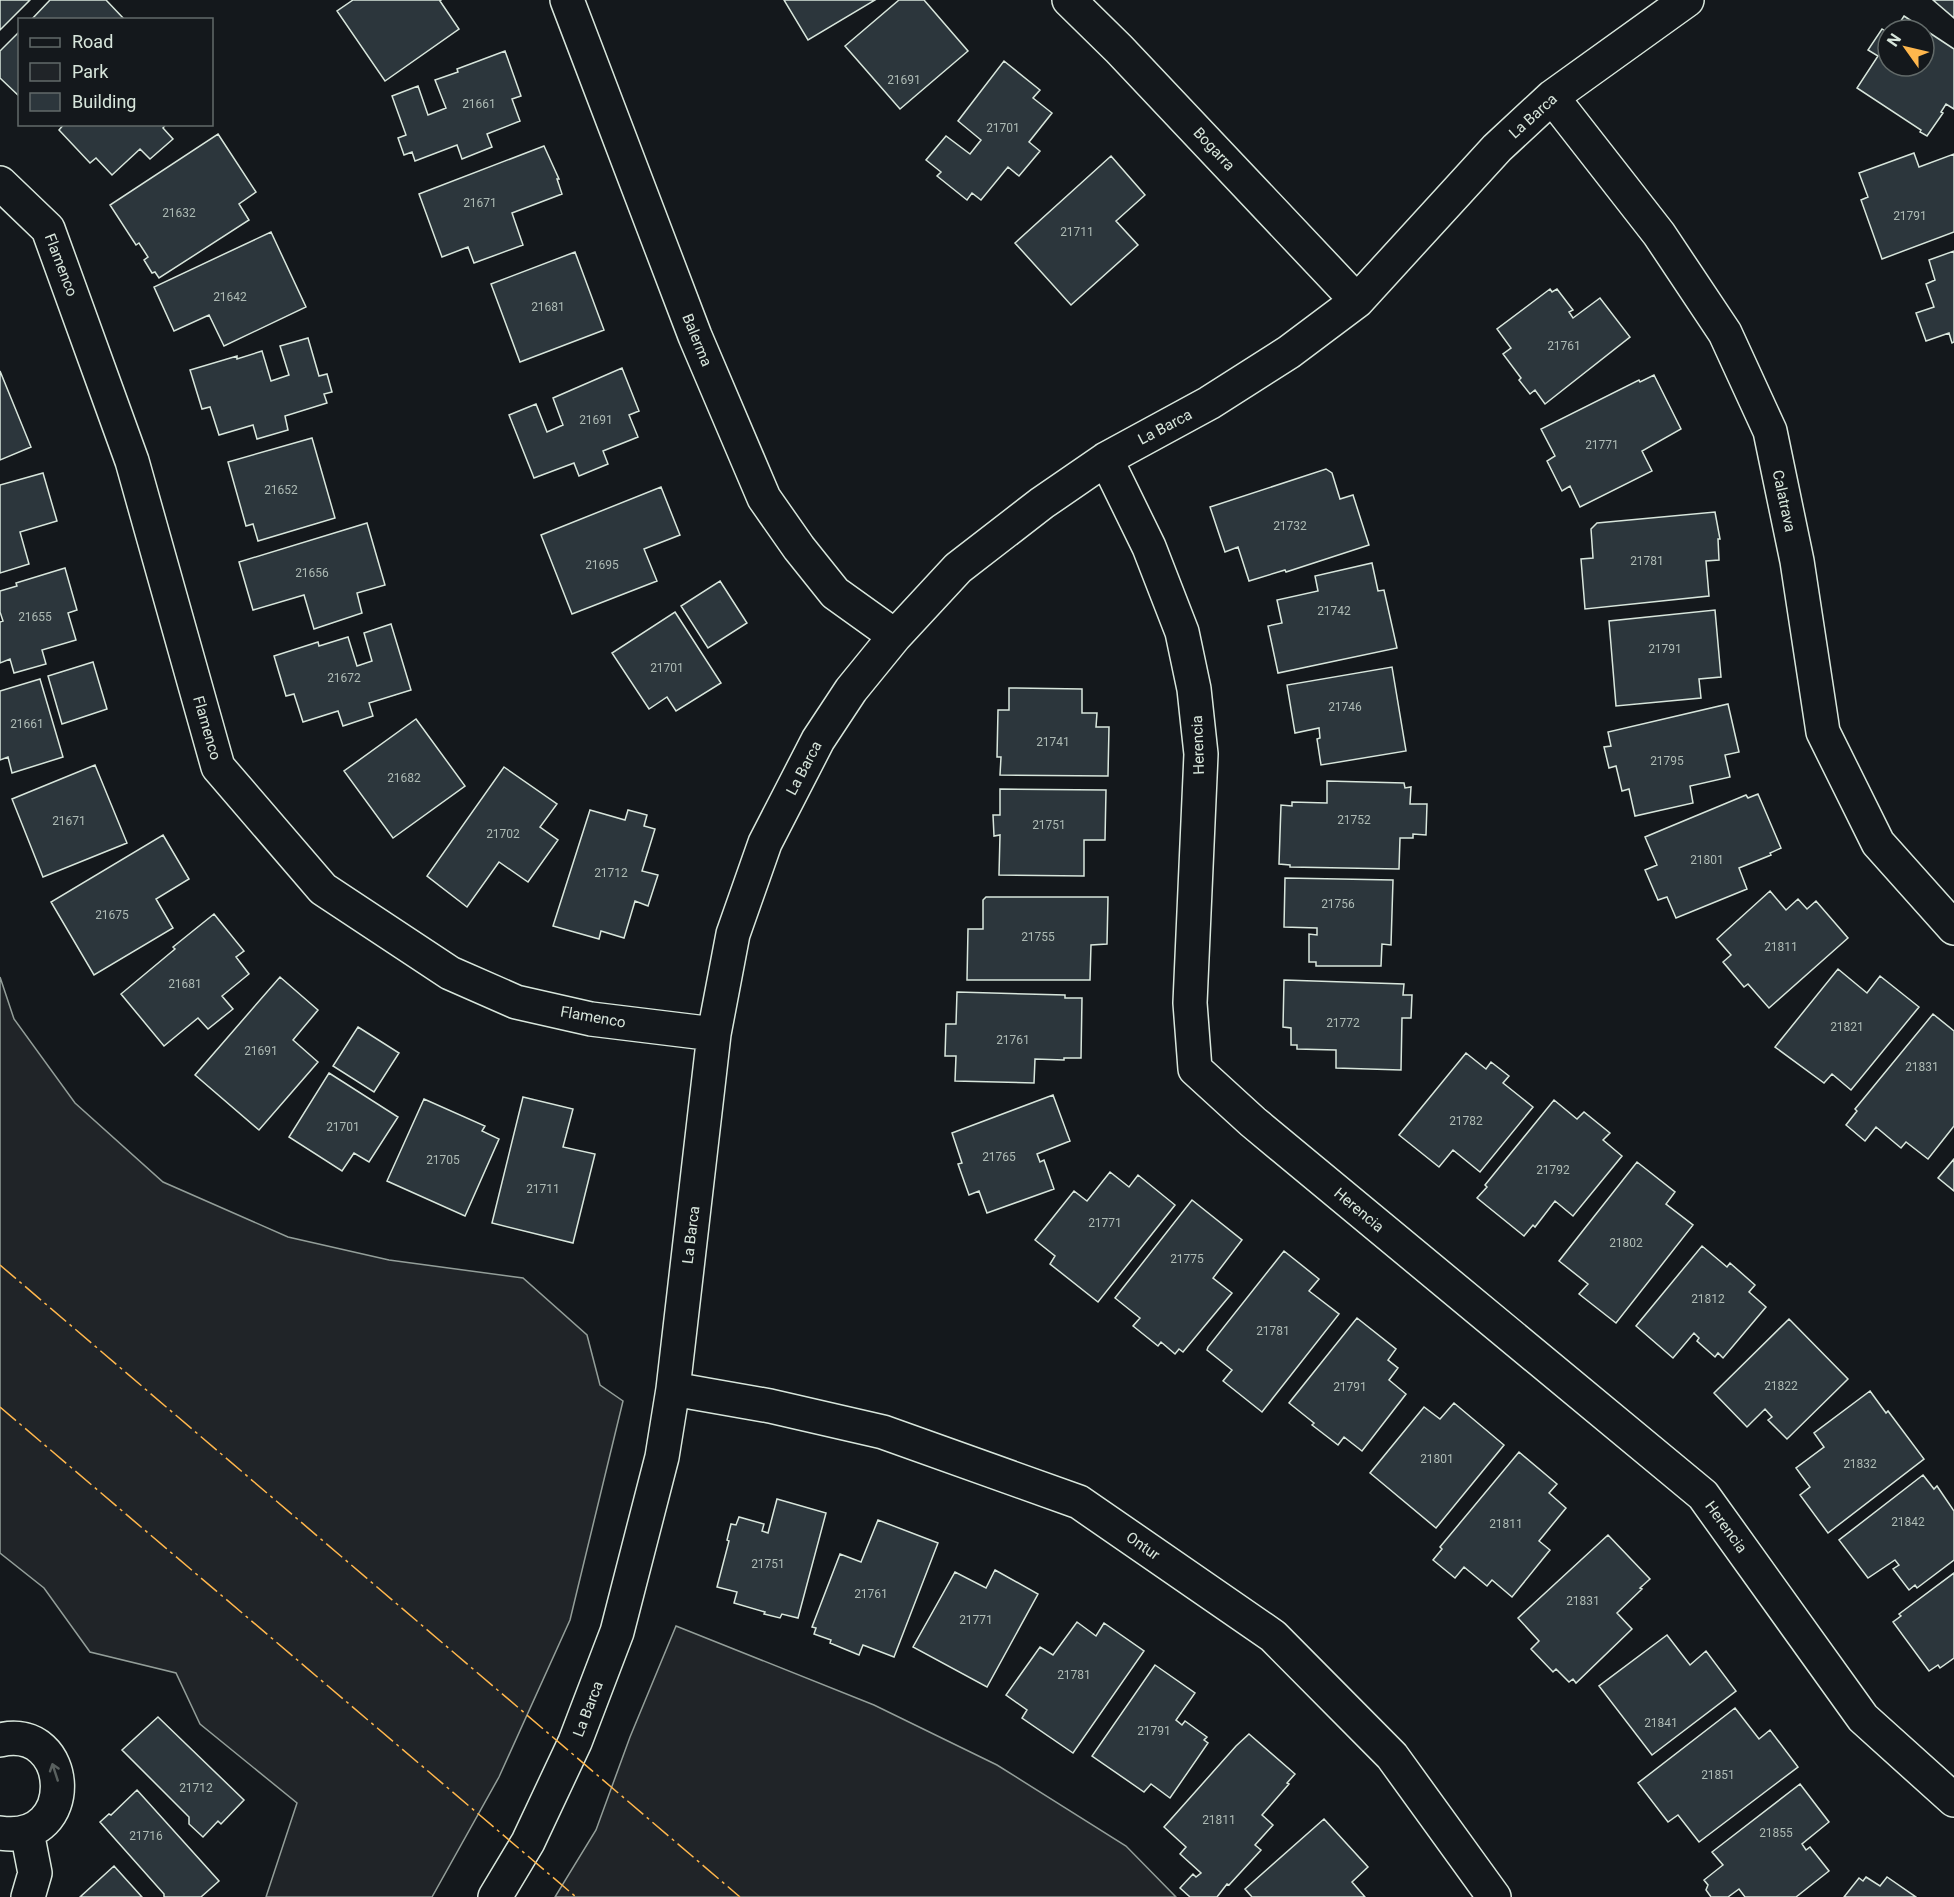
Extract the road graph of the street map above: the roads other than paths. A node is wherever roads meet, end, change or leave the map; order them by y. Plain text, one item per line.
1 (567, 0) edge
2 (1069, 0) edge
3 (1687, 0) edge
4 (1552, 97) junction
5 (0, 183) edge
6 (1357, 301) junction
7 (1106, 459) junction
8 (895, 636) junction
9 (1954, 928) edge
10 (714, 1034) junction
11 (673, 1389) junction
12 (0, 1740) edge
13 (1954, 1800) edge
14 (13, 1833) edge
15 (28, 1897) edge
16 (495, 1897) edge
17 (1494, 1897) edge

1 - 8 street, Balerma
2 - 6 street, Bogarra
3 - 4 street, La Barca
4 - 6 street, La Barca
4 - 9 street, Calatrava
5 - 10 street, Flamenco
6 - 7 street, La Barca
7 - 8 street, La Barca
7 - 13 street, Herencia
8 - 10 street, La Barca
10 - 11 street, La Barca
11 - 16 street, La Barca
11 - 17 street, Ontur
14 -> 12 street
14 - 15 street

